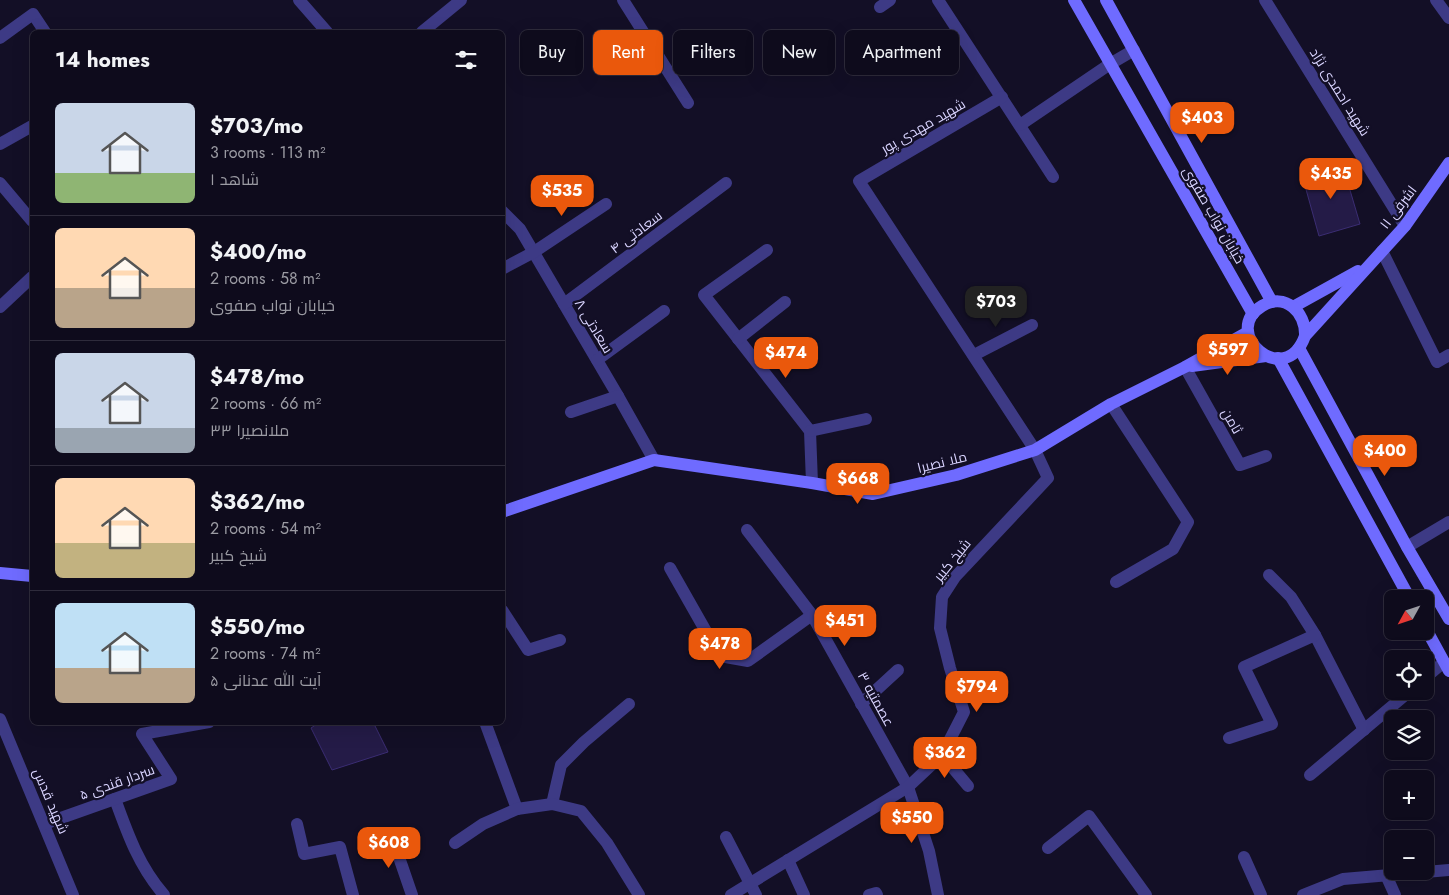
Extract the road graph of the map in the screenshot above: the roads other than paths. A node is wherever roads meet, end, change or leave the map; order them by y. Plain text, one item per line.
1 (299, 0) edge
2 (461, 0) edge
3 (622, 0) edge
4 (938, 0) edge
5 (1074, 0) edge
6 (1106, 0) edge
7 (1265, 0) edge
8 (1436, 0) edge
9 (1449, 18) edge
10 (44, 30) edge
11 (324, 30) edge
12 (424, 30) edge
13 (0, 38) edge
14 (1134, 50) junction
15 (1110, 64) junction
16 (1002, 97) junction
17 (688, 103) dead end
18 (1020, 125) junction
19 (30, 127) edge
20 (0, 144) edge
21 (1449, 163) edge
22 (1054, 177) dead end
23 (0, 183) edge
24 (726, 183) dead end
25 (606, 204) dead end
26 (505, 214) edge
27 (30, 220) edge
28 (1405, 226) junction
29 (767, 250) dead end
30 (1382, 251) junction
31 (534, 252) junction
32 (1367, 266) junction
33 (505, 267) edge
34 (30, 280) edge
35 (785, 302) dead end
36 (1272, 302) junction
37 (564, 304) junction
38 (0, 307) edge
39 (1293, 307) junction
40 (664, 312) dead end
41 (1253, 314) junction
42 (1032, 326) dead end
43 (1248, 332) junction
44 (1305, 336) junction
45 (738, 339) junction
46 (1299, 348) junction
47 (974, 355) junction
48 (1449, 355) edge
49 (1272, 357) junction
50 (597, 360) junction
51 (1185, 367) junction
52 (618, 396) junction
53 (1111, 404) junction
54 (572, 412) dead end
55 (866, 419) dead end
56 (810, 431) junction
57 (1035, 450) junction
58 (1266, 456) dead end
59 (654, 460) junction
60 (812, 483) junction
61 (505, 511) edge
62 (1449, 522) edge
63 (747, 530) dead end
64 (1407, 547) junction
65 (670, 568) dead end
66 (0, 573) edge
67 (1269, 575) dead end
68 (30, 576) edge
69 (1116, 582) dead end
70 (1405, 590) edge
71 (505, 615) edge
72 (812, 615) junction
73 (1449, 619) edge
74 (1315, 635) junction
75 (560, 640) dead end
76 (1432, 640) edge
77 (1447, 667) edge
78 (898, 670) dead end
79 (1434, 674) edge
80 (1399, 700) edge
81 (629, 704) dead end
82 (861, 704) junction
83 (0, 719) edge
84 (192, 725) edge
85 (487, 725) edge
86 (1364, 730) junction
87 (1229, 738) dead end
88 (942, 755) junction
89 (1310, 776) dead end
90 (968, 786) dead end
91 (908, 787) junction
92 (115, 799) junction
93 (552, 804) junction
94 (517, 809) junction
95 (44, 824) junction
96 (297, 824) dead end
97 (391, 834) dead end
98 (726, 837) dead end
99 (455, 843) dead end
100 (1048, 848) dead end
101 (1244, 857) dead end
102 (788, 860) junction
103 (1449, 870) edge
104 (1434, 871) edge
105 (1384, 875) edge
106 (1388, 880) edge
107 (751, 883) junction
108 (636, 894) edge
109 (73, 895) edge
110 (164, 895) edge
111 (352, 895) edge
112 (412, 895) edge
113 (731, 895) edge
114 (756, 895) edge
115 (804, 895) edge
116 (869, 895) edge
117 (878, 895) edge
118 (938, 895) edge
119 (1146, 895) edge
120 (1261, 895) edge
121 (1303, 895) edge
122 (1394, 895) edge

1 - 11 street
2 - 12 street
3 - 17 street
4 - 16 street
5 - 15 main road, خیابان نواب صفوی
6 - 14 main road, خیابان نواب صفوی
7 - 28 street, شهید احمدی نژاد
8 - 9 street
10 - 13 street
14 - 15 street
14 - 36 main road, خیابان نواب صفوی
15 - 18 street
15 - 41 main road, خیابان نواب صفوی
16 - 18 street
16 - 47 street, شهید مهدی پور
18 - 22 street
19 - 20 street
21 - 28 main road, اشرفی ١١
23 - 27 street
24 - 37 street, سعادتی ۴
25 - 31 street
26 - 31 street, سعادتی ۸
28 - 30 main road, اشرفی ١١
29 - 45 street
30 - 32 main road, اشرفی ١١
30 - 48 street
31 - 33 street
31 - 37 street, سعادتی ۸
32 - 39 main road, اشرفی ١١
32 - 44 main road, اشرفی ١١
34 - 38 street
35 - 45 street
36 - 39 main road
36 - 41 main road
37 - 50 street, سعادتی ۸
39 - 44 main road
40 - 50 street
41 - 43 main road
42 - 47 street
43 - 49 main road
43 - 51 main road, ملا نصیرا
44 - 46 main road
45 - 56 street
46 - 49 main road
46 - 64 main road
47 - 57 street
49 - 51 main road
49 - 70 main road
50 - 52 street, سعادتی ۸
51 - 53 main road, ملا نصیرا
51 - 58 street, ثامن
52 - 54 street
52 - 59 street, سعادتی ۸
53 - 57 main road, ملا نصیرا
53 - 69 street
55 - 56 street
56 - 60 street
57 - 60 main road, ملا نصیرا
57 - 88 street, شیخ کبیر
59 - 60 main road, ملا نصیرا
59 - 61 main road, ملا نصیرا
62 - 64 street
63 - 72 street, عصمتیه ۳
64 - 73 main road
65 - 72 street
66 - 68 main road
67 - 74 street
71 - 75 street
72 - 82 street, عصمتیه ۳
74 - 86 street
74 - 87 street
76 - 77 main road
77 - 79 street
78 - 82 street
80 - 86 street
81 - 93 street
82 - 91 street, عصمتیه ۳
83 - 95 street, شهید قدس
84 - 92 street, سردار قندی ۵
85 - 94 street
86 - 89 street
88 - 90 street
88 - 91 street, شیخ کبیر
91 - 102 street, شیخ کبیر
91 - 118 street, عصمتیه ۳
92 - 95 street, سردار قندی ۵
92 - 110 street
93 - 94 street
93 - 108 street
94 - 99 street
95 - 109 street, شهید قدس
96 - 111 street
97 - 112 street
98 - 107 street
100 - 119 street
101 - 120 street
102 - 107 street, شیخ کبیر
102 - 115 street
103 - 104 street
105 - 121 street
106 - 122 street
107 - 113 street, شیخ کبیر
107 - 114 street
116 - 117 street

